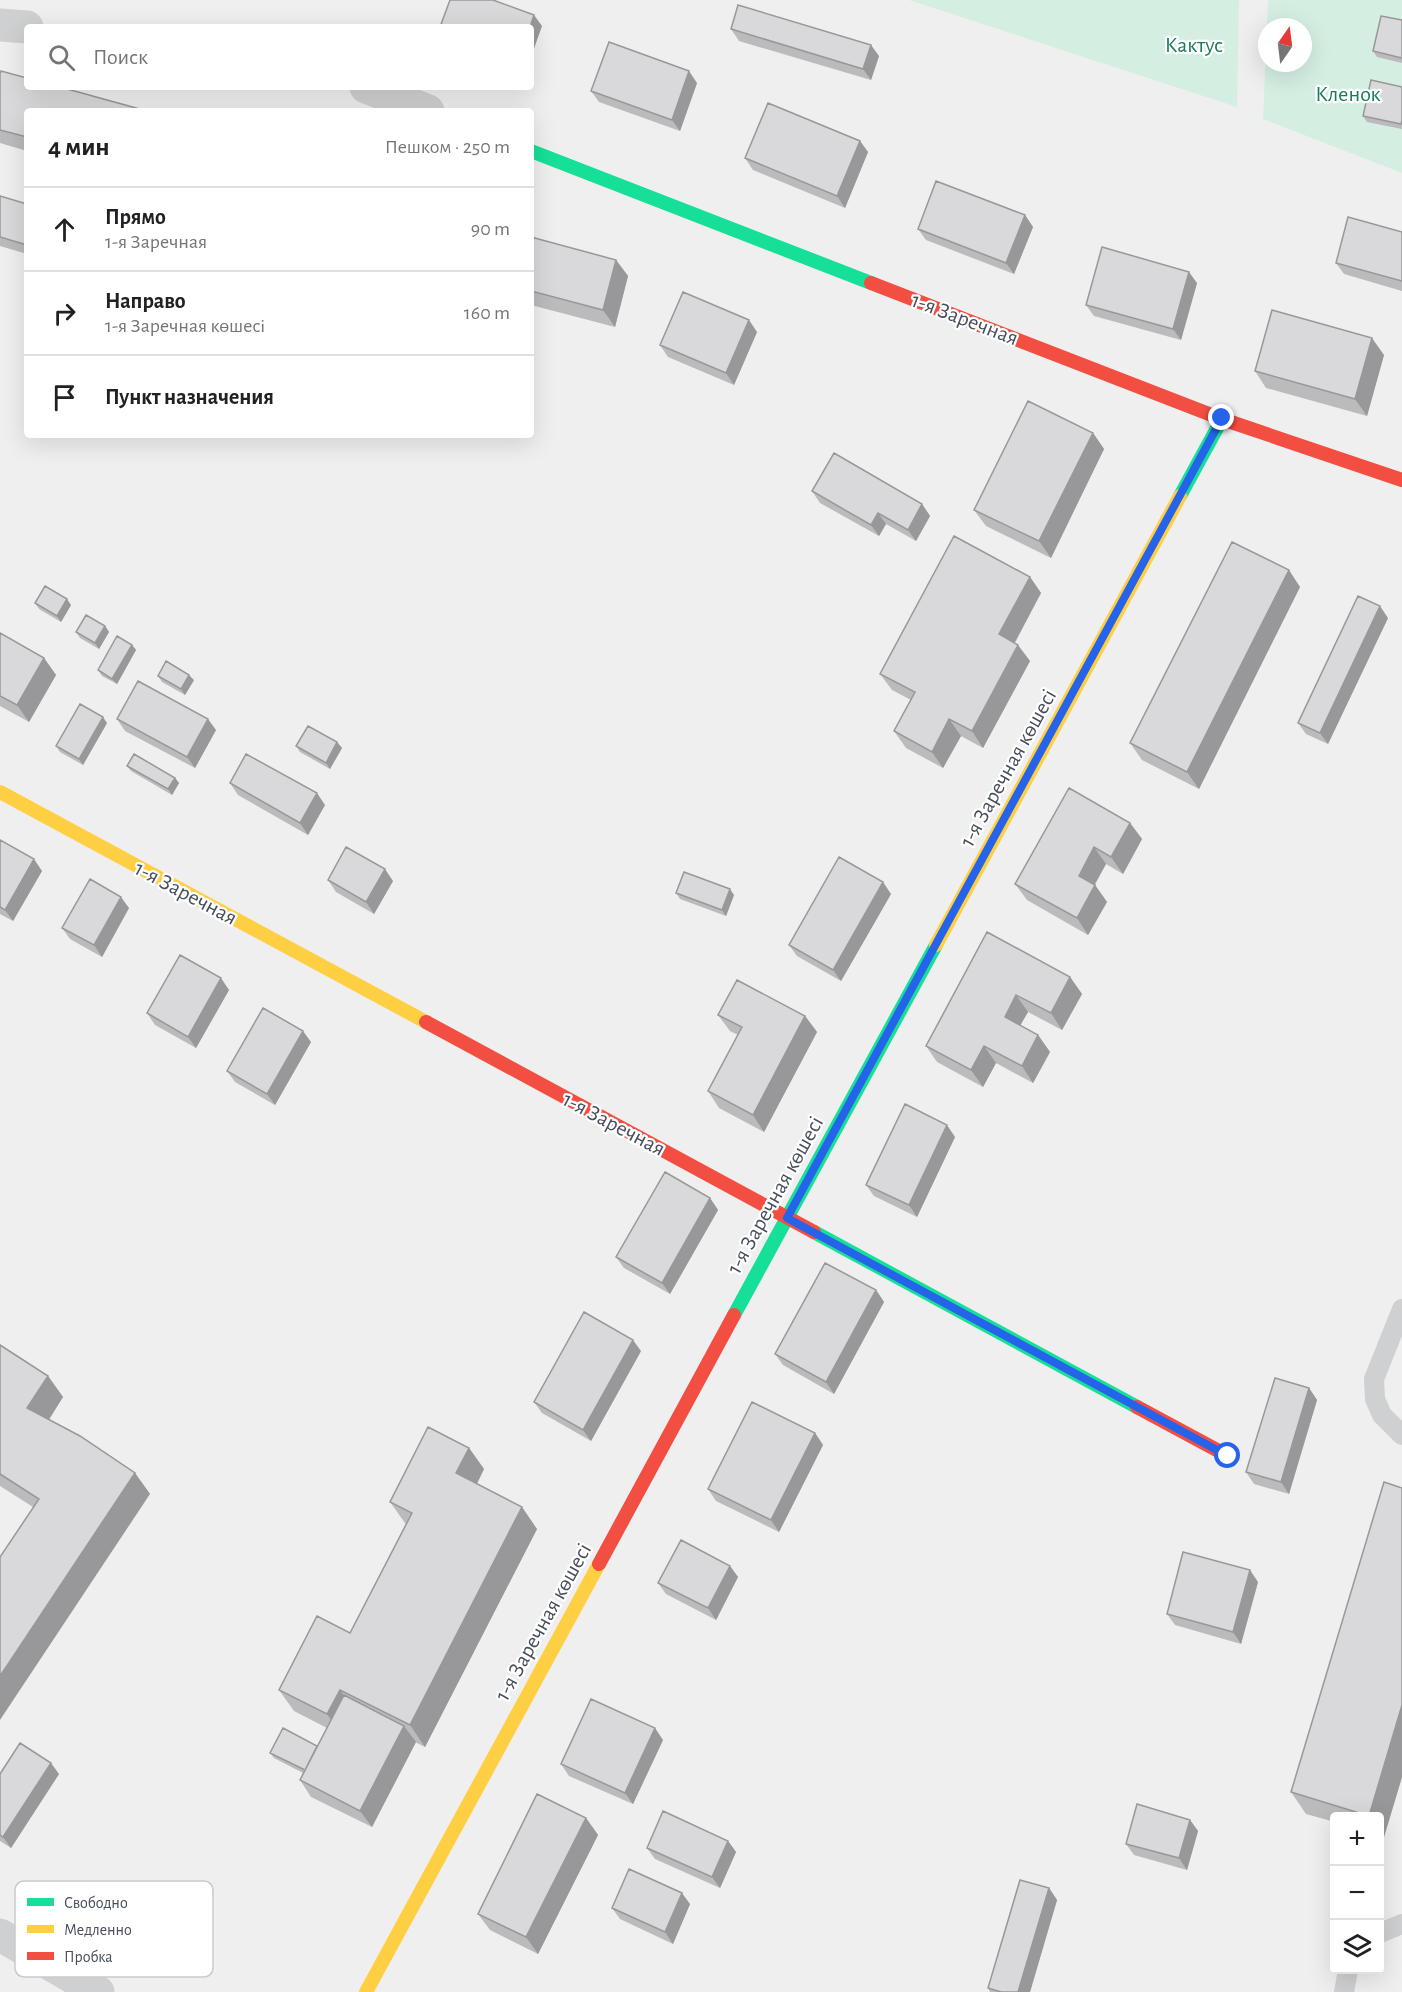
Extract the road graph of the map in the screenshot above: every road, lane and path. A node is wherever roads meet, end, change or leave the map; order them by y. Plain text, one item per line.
1 (0, 25) edge
2 (24, 27) edge
3 (374, 90) edge
4 (420, 108) edge
5 (534, 152) edge
6 (1222, 418) junction
7 (1402, 480) edge
8 (0, 792) edge
9 (787, 1218) junction
10 (1402, 1309) edge
11 (1402, 1435) edge
12 (1228, 1456) dead end
13 (1402, 1924) edge
14 (1384, 1931) edge
15 (0, 1935) edge
16 (15, 1944) edge
17 (1347, 1974) edge
18 (72, 1977) edge
19 (98, 1992) edge
20 (366, 1992) edge
21 (1344, 1992) edge

1 - 2 street
3 - 4 street
5 - 6 street, 1-я Заречная
6 - 7 street, 1-я Заречная
6 - 9 street, 1-я Заречная көшесі
8 - 9 street, 1-я Заречная
9 - 12 street, 1-я Заречная
9 - 20 street, 1-я Заречная көшесі
10 - 11 lane
13 - 14 lane
15 - 16 street
17 - 21 lane
18 - 19 street

